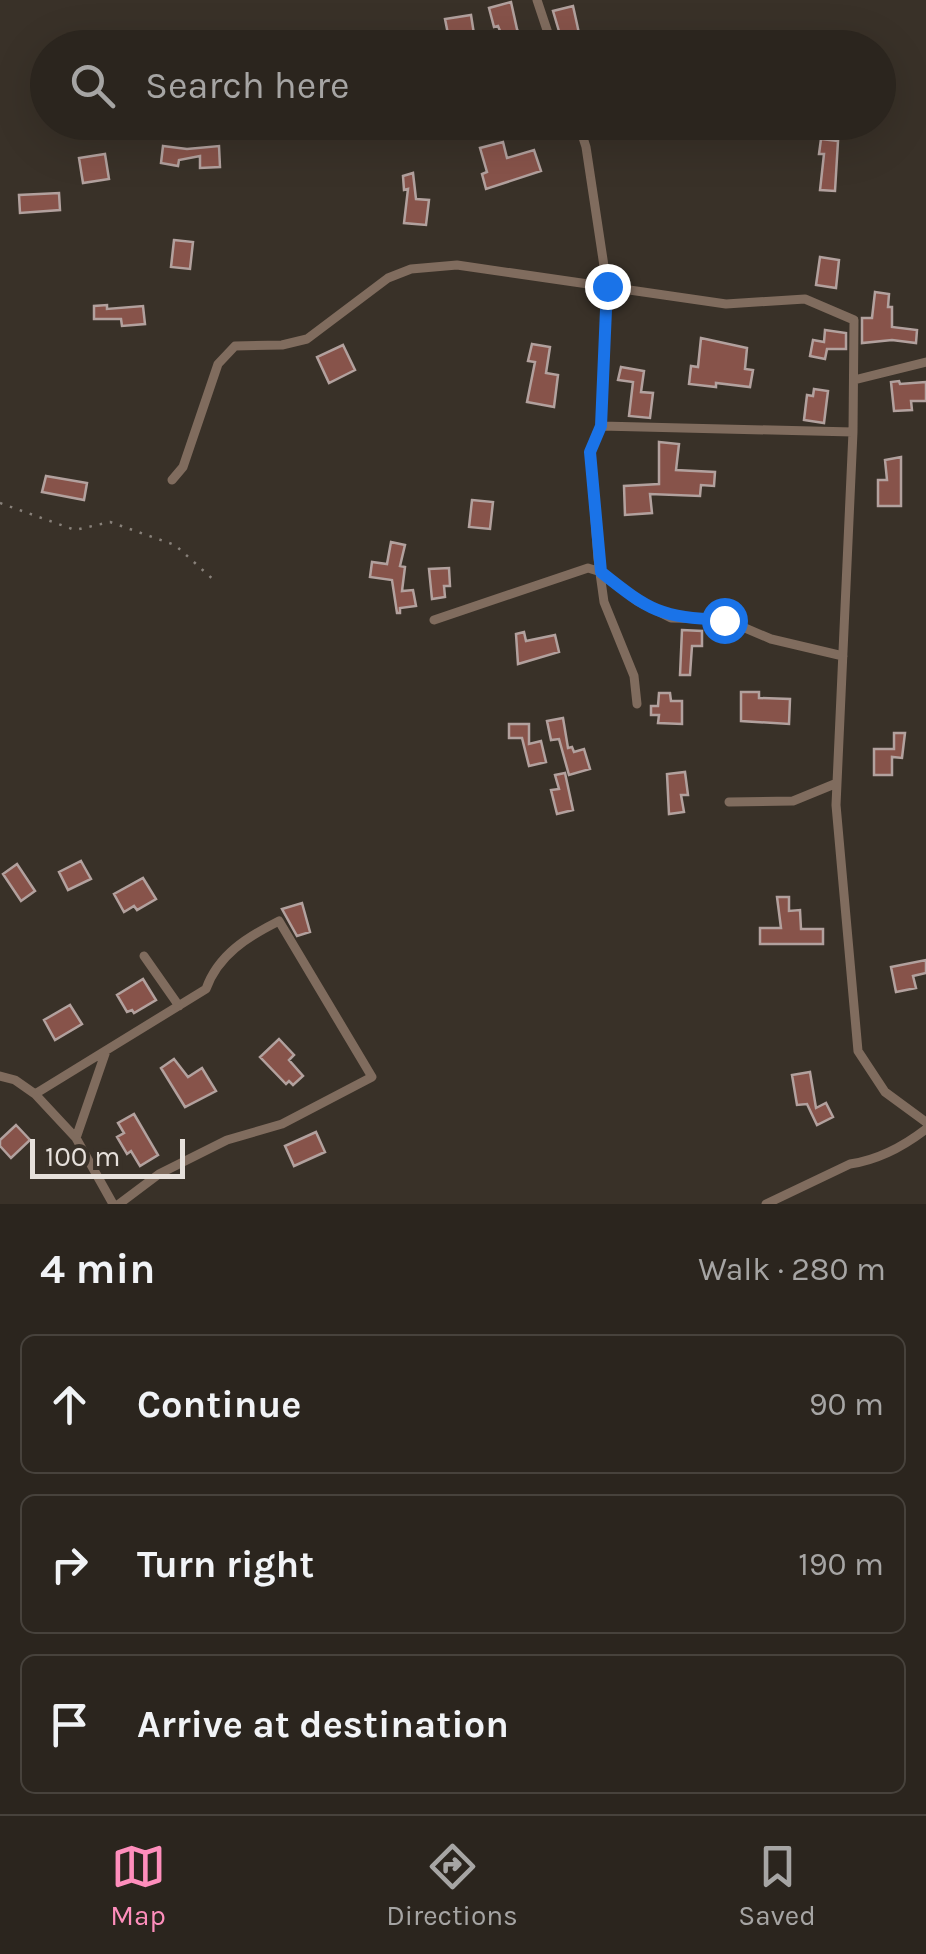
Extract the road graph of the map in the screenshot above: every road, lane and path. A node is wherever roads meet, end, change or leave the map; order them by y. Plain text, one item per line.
1 (537, 0) edge
2 (548, 30) edge
3 (584, 140) edge
4 (607, 286) junction
5 (926, 362) edge
6 (854, 380) junction
7 (601, 426) junction
8 (853, 432) junction
9 (172, 480) dead end
10 (0, 504) edge
11 (601, 572) junction
12 (216, 582) dead end
13 (434, 620) dead end
14 (843, 656) junction
15 (637, 704) dead end
16 (837, 784) junction
17 (729, 802) dead end
18 (144, 956) dead end
19 (179, 1006) junction
20 (107, 1050) junction
21 (0, 1076) edge
22 (35, 1094) junction
23 (926, 1125) edge
24 (76, 1138) junction
25 (116, 1204) edge
26 (766, 1204) edge

1 - 2 street
3 - 4 street
4 - 6 street
4 - 7 street
4 - 9 street
5 - 6 street
6 - 8 street
7 - 8 street
7 - 11 street
8 - 14 street
10 - 12 path
11 - 13 street
11 - 14 street
11 - 15 street
14 - 16 street
16 - 17 street
16 - 23 street
18 - 19 street
19 - 20 street
19 - 25 street
20 - 22 street
20 - 24 street
21 - 22 street
22 - 24 street
23 - 26 street
24 - 25 street

